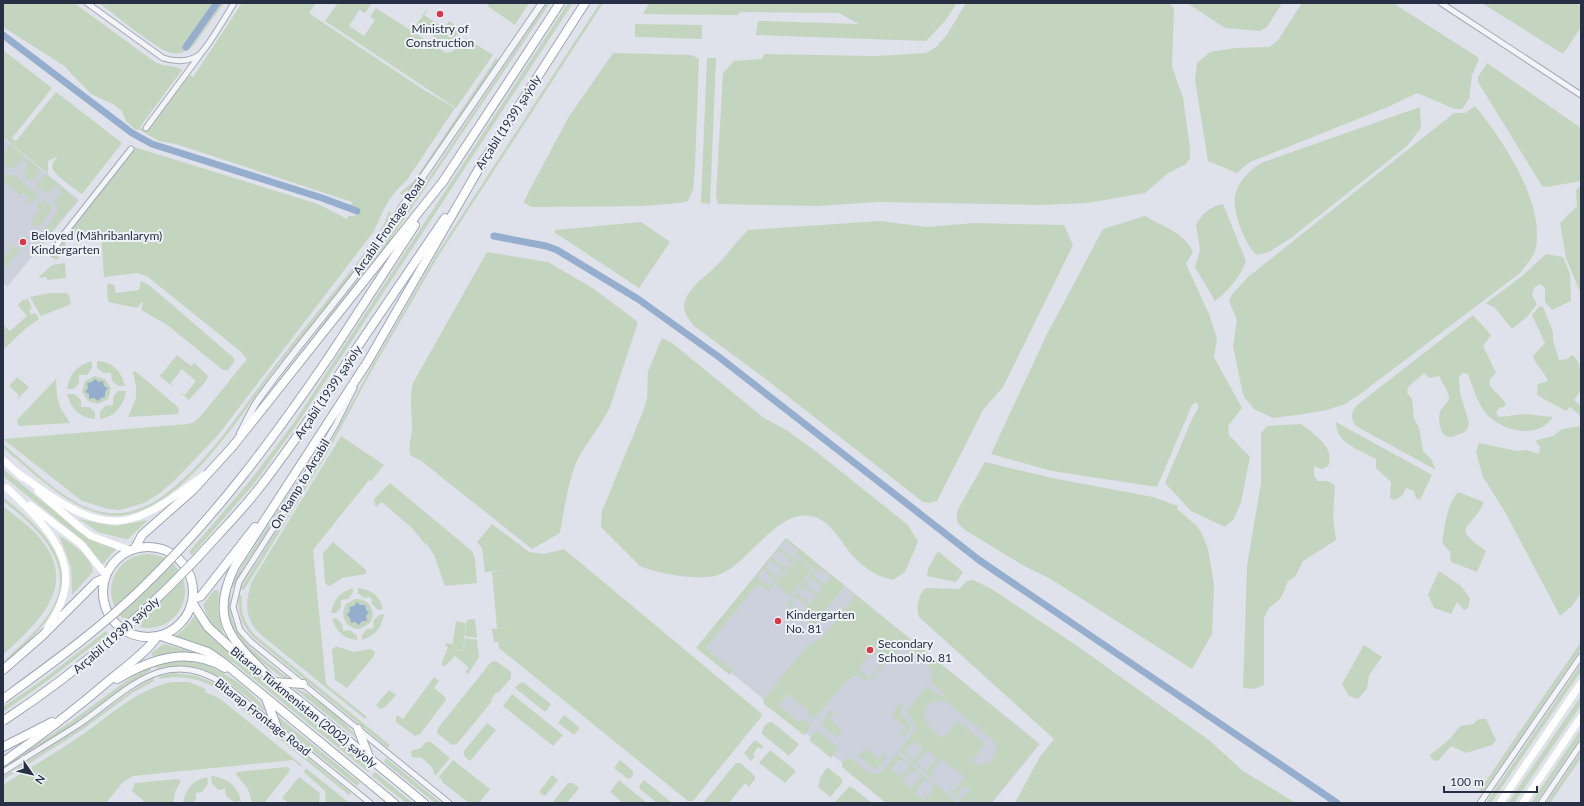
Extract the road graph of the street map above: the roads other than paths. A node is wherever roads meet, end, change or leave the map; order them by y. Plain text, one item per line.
1 (87, 3) edge
2 (234, 3) edge
3 (542, 3) edge
4 (560, 3) edge
5 (585, 3) edge
6 (590, 3) edge
7 (1440, 3) edge
8 (565, 33) junction
9 (200, 54) junction
10 (1581, 95) edge
11 (146, 128) dead end
12 (131, 149) dead end
13 (485, 158) junction
14 (445, 179) junction
15 (52, 253) dead end
16 (368, 361) junction
17 (233, 446) junction
18 (3, 460) edge
19 (212, 470) junction
20 (19, 474) junction
21 (288, 485) junction
22 (5, 486) edge
23 (132, 549) junction
24 (106, 576) junction
25 (193, 601) junction
26 (42, 636) junction
27 (159, 636) junction
28 (1581, 656) edge
29 (3, 670) edge
30 (274, 682) junction
31 (1581, 683) edge
32 (303, 684) junction
33 (250, 685) junction
34 (96, 692) junction
35 (3, 698) edge
36 (265, 698) junction
37 (72, 711) junction
38 (1581, 718) edge
39 (3, 721) edge
40 (276, 724) junction
41 (358, 729) junction
42 (1581, 744) edge
43 (3, 747) edge
44 (370, 759) junction
45 (3, 762) edge
46 (3, 772) edge
47 (370, 803) edge
48 (394, 803) edge
49 (424, 803) edge
50 (449, 803) edge
51 (1480, 803) edge
52 (1500, 803) edge
53 (1523, 803) edge
54 (1541, 803) edge

1 - 9 street
2 - 9 street
3 - 17 street, Arcabil Frontage Road
4 - 14 main road, Arçabil (1939) şaýoly
5 - 8 main road, Arçabil (1939) şaýoly
6 - 8 street
7 - 10 street
8 - 13 main road, Arçabil (1939) şaýoly
9 - 11 street
12 - 15 street
13 - 16 main road
13 - 39 main road, Arçabil (1939) şaýoly, bridge
14 - 17 main road
14 - 35 main road, Arçabil (1939) şaýoly, bridge
16 - 21 main road
16 - 32 street, On Ramp to Arcabil
17 - 19 main road
18 - 20 main road
19 - 20 main road
19 - 23 main road
20 - 23 main road
21 - 25 main road
21 - 30 main road
22 - 24 main road
22 - 26 main road
23 - 24 main road
23 - 25 main road
24 - 26 main road
24 - 27 main road
25 - 27 main road
25 - 30 main road, Bitarap Türkmenistan (2002) şaýoly
26 - 29 main road
27 - 33 main road, Bitarap Türkmenistan (2002) şaýoly
27 - 34 main road
28 - 51 street
30 - 32 main road
30 - 44 main road, Bitarap Türkmenistan (2002) şaýoly
31 - 52 main road
32 - 41 street
33 - 34 main road
33 - 36 main road, Bitarap Türkmenistan (2002) şaýoly
34 - 37 main road
36 - 40 main road
36 - 48 main road, Bitarap Türkmenistan (2002) şaýoly
37 - 43 main road
37 - 45 main road
38 - 53 main road
40 - 46 street, Bitarap Frontage Road
40 - 47 street, Bitarap Frontage Road
41 - 44 main road
41 - 50 street
42 - 54 street
44 - 49 main road, Bitarap Türkmenistan (2002) şaýoly

